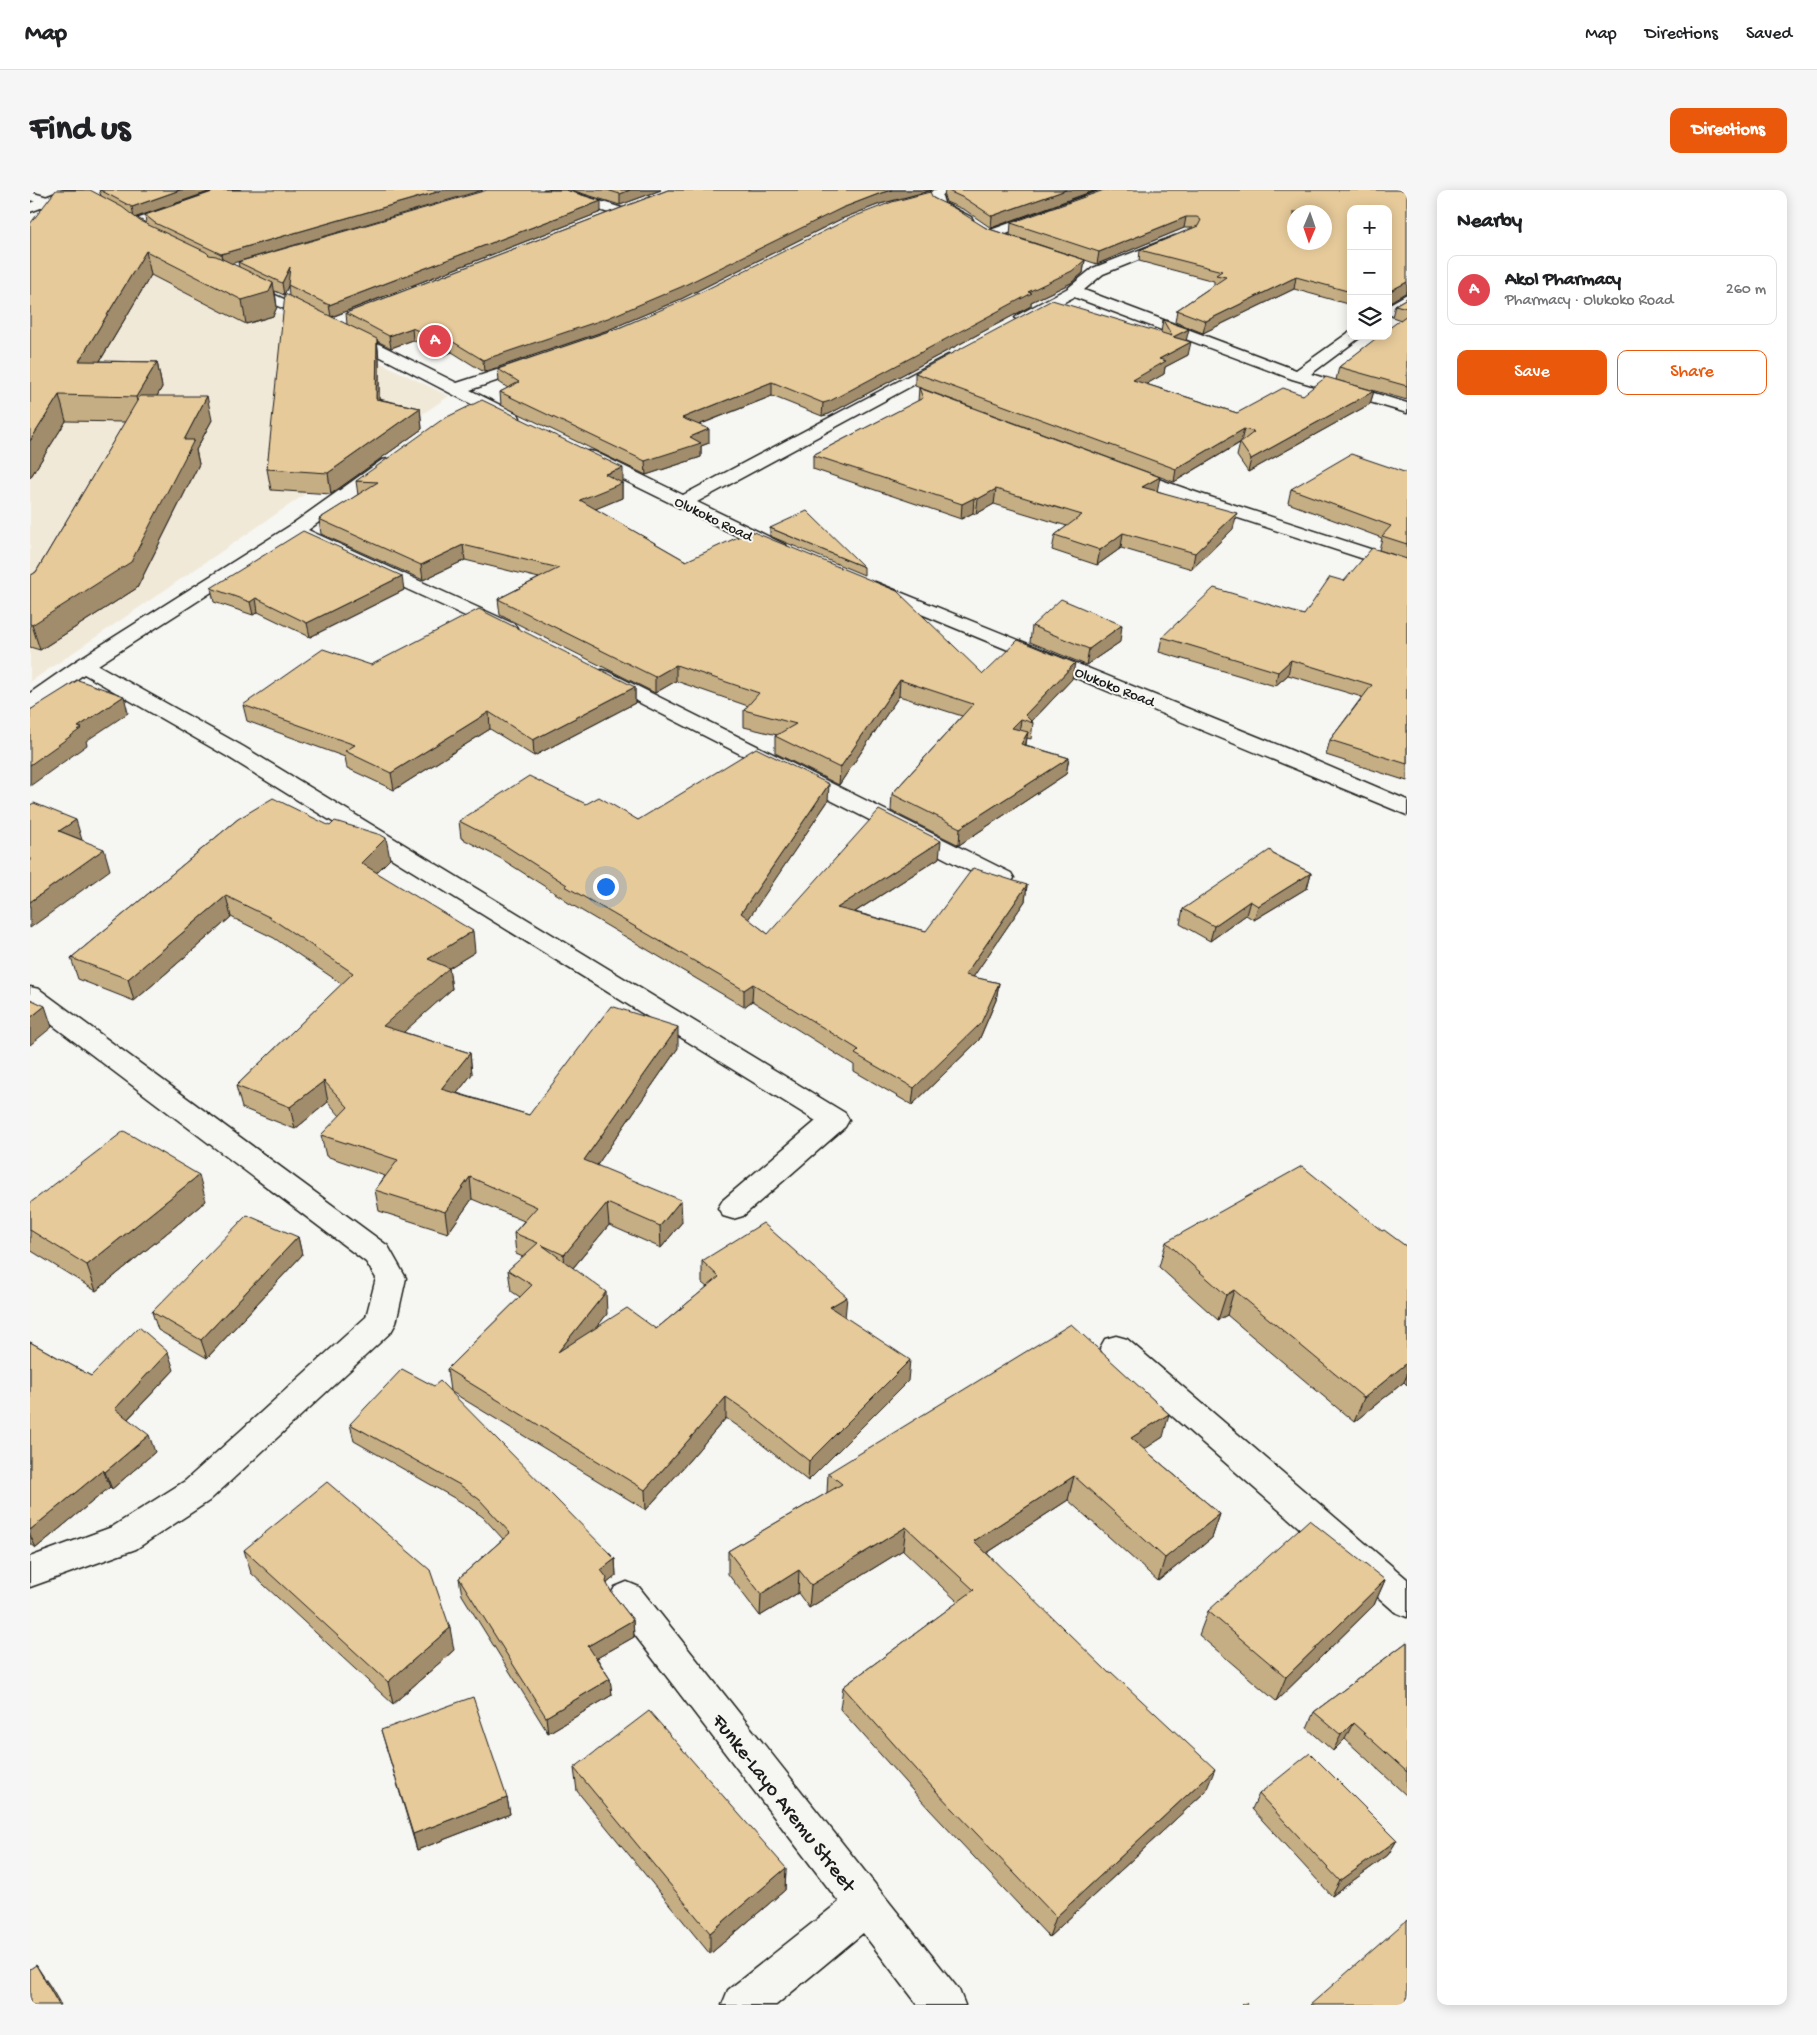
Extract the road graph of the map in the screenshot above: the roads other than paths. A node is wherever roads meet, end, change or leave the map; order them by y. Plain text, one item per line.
1 (233, 190) edge
2 (551, 190) edge
3 (1115, 190) edge
4 (938, 193) edge
5 (78, 194) edge
6 (30, 196) edge
7 (919, 200) edge
8 (46, 201) junction
9 (637, 206) edge
10 (30, 208) edge
11 (620, 212) junction
12 (601, 219) edge
13 (1190, 233) edge
14 (990, 235) junction
15 (152, 240) edge
16 (1012, 243) edge
17 (1081, 266) edge
18 (1098, 272) junction
19 (228, 278) edge
20 (1073, 291) junction
21 (1407, 299) edge
22 (1392, 309) edge
23 (348, 318) dead end
24 (1013, 324) edge
25 (330, 325) junction
26 (1348, 340) edge
27 (964, 351) edge
28 (547, 359) edge
29 (1298, 376) junction
30 (898, 387) junction
31 (454, 390) junction
32 (916, 394) dead end
33 (476, 400) junction
34 (1407, 408) edge
35 (461, 412) edge
36 (528, 426) edge
37 (571, 447) edge
38 (406, 451) edge
39 (1111, 467) edge
40 (683, 502) junction
41 (295, 531) junction
42 (795, 556) edge
43 (1407, 567) edge
44 (859, 582) edge
45 (528, 638) edge
46 (83, 665) junction
47 (581, 665) edge
48 (30, 703) edge
49 (1407, 808) edge
50 (1002, 878) edge
51 (30, 995) edge
52 (733, 1208) dead end
53 (1116, 1348) dead end
54 (30, 1572) edge
55 (627, 1598) dead end
56 (1407, 1601) edge
57 (865, 1906) junction
58 (743, 2005) edge
59 (944, 2005) edge

1 - 15 main road
2 - 11 main road
3 - 14 main road
4 - 7 main road
4 - 14 main road
5 - 8 main road
6 - 8 main road
8 - 10 main road
9 - 11 main road
11 - 12 main road
13 - 18 main road
14 - 16 main road
17 - 18 main road
18 - 20 main road
19 - 25 main road
20 - 24 main road
20 - 29 main road
21 - 22 main road
23 - 25 main road
25 - 31 main road
26 - 29 main road
27 - 30 main road
28 - 31 main road
29 - 34 main road
30 - 32 main road
30 - 40 main road
31 - 33 main road
33 - 35 main road
33 - 36 main road
37 - 40 main road, Olukoko Road
38 - 41 main road
39 - 43 main road
40 - 42 main road, Olukoko Road
41 - 45 main road
41 - 46 main road
44 - 49 main road, Olukoko Road
46 - 48 main road
46 - 52 main road
47 - 50 main road
51 - 54 main road
53 - 56 main road
55 - 57 main road, Funke-Layo Aremu Street
57 - 58 main road
57 - 59 main road, Funke-Layo Aremu Street

